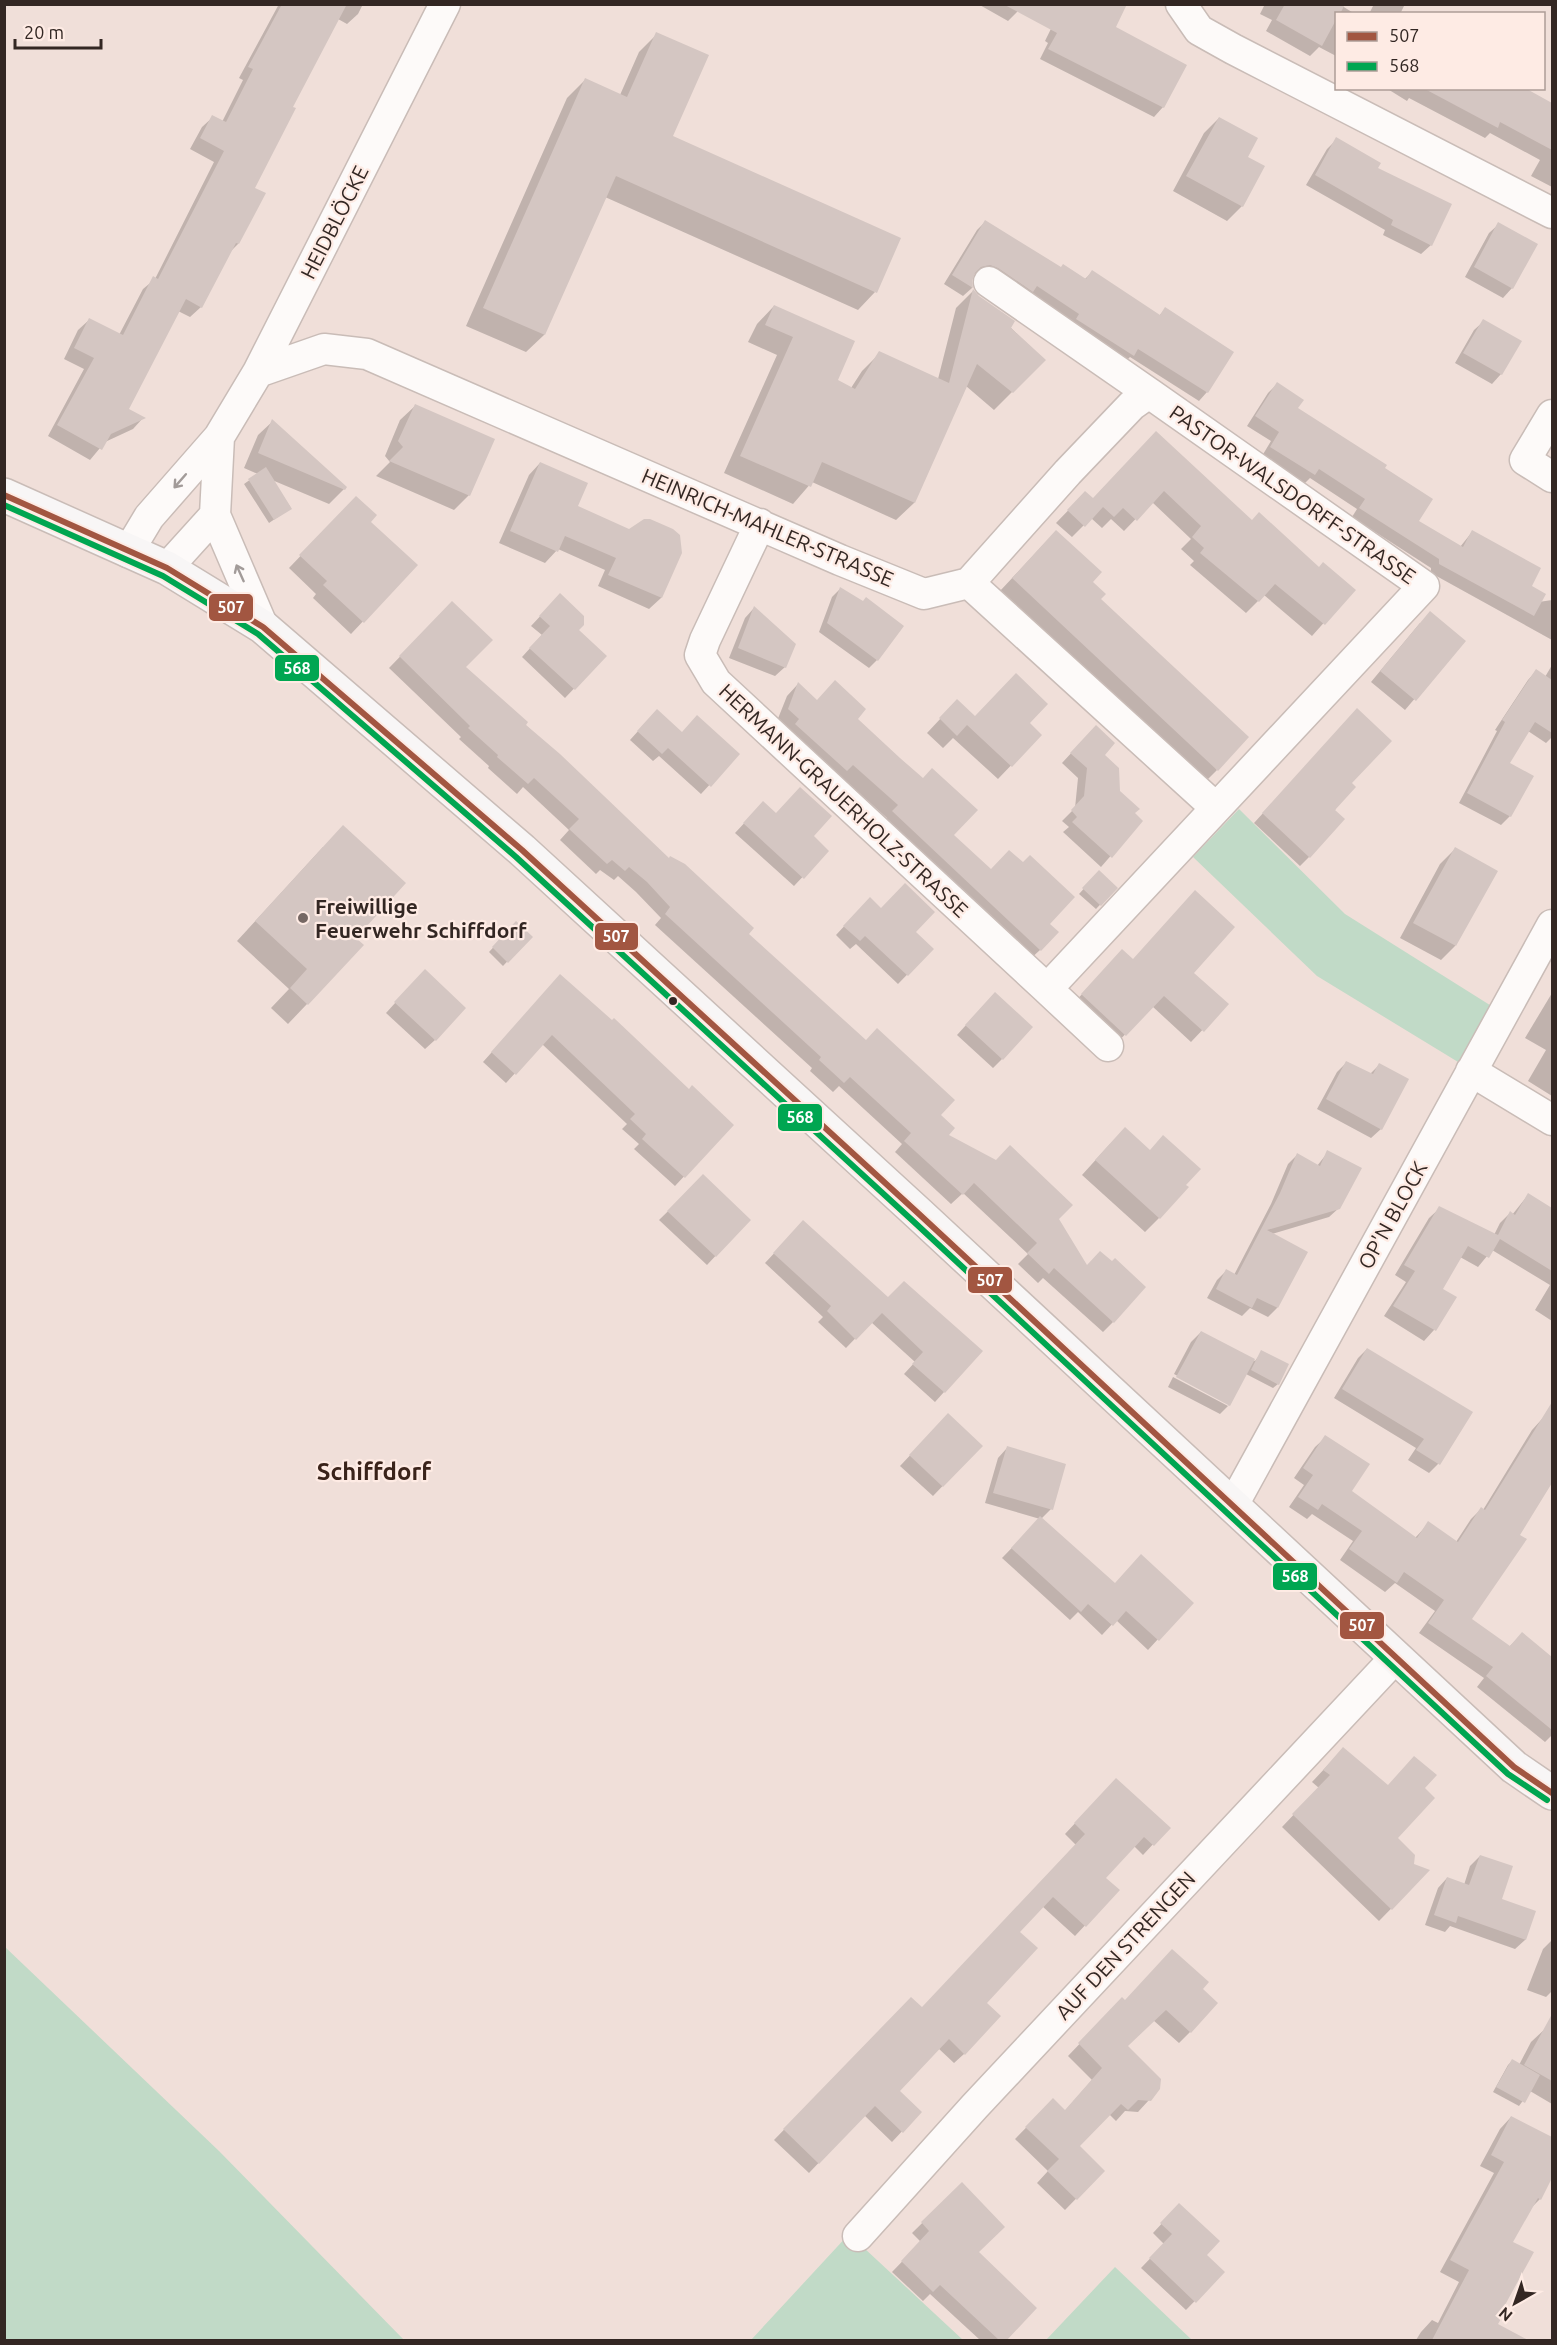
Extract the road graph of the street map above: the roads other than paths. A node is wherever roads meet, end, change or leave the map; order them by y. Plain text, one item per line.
1 (445, 4) edge
2 (1181, 4) edge
3 (1552, 213) edge
4 (988, 282) dead end
5 (258, 372) junction
6 (1149, 393) junction
7 (1552, 415) edge
8 (219, 437) junction
9 (1552, 477) edge
10 (4, 495) edge
11 (215, 515) junction
12 (760, 524) junction
13 (128, 552) junction
14 (167, 568) junction
15 (969, 583) junction
16 (263, 627) junction
17 (1216, 808) junction
18 (1552, 925) edge
19 (1047, 989) junction
20 (1108, 1046) dead end
21 (1471, 1071) junction
22 (1552, 1120) edge
23 (1233, 1505) junction
24 (1396, 1657) junction
25 (1552, 1793) edge
26 (858, 2236) dead end

1 - 5 street, HEIDBLÖCKE
2 - 3 street
4 - 6 street, PASTOR-WALSDORFF-STRASSE
5 - 8 street, HEIDBLÖCKE
5 - 12 street, HEINRICH-MAHLER-STRASSE
6 - 15 street, PASTOR-WALSDORFF-STRASSE
6 - 17 street, PASTOR-WALSDORFF-STRASSE
7 - 9 street
8 - 11 street, HEIDBLÖCKE
8 -> 13 street, HEIDBLÖCKE
10 - 13 street
11 - 14 street
16 -> 11 street, HEIDBLÖCKE
12 - 15 street, HEINRICH-MAHLER-STRASSE
12 - 19 street, HERMANN-GRAUERHOLZ-STRASSE
13 - 14 street
14 - 16 street
15 - 17 street
16 - 23 street
17 - 19 street
18 - 21 street, OP'N BLOCK
19 - 20 street, HERMANN-GRAUERHOLZ-STRASSE
21 - 22 street
21 - 23 street, OP'N BLOCK
23 - 24 street
24 - 25 street
24 - 26 street, AUF DEN STRENGEN

